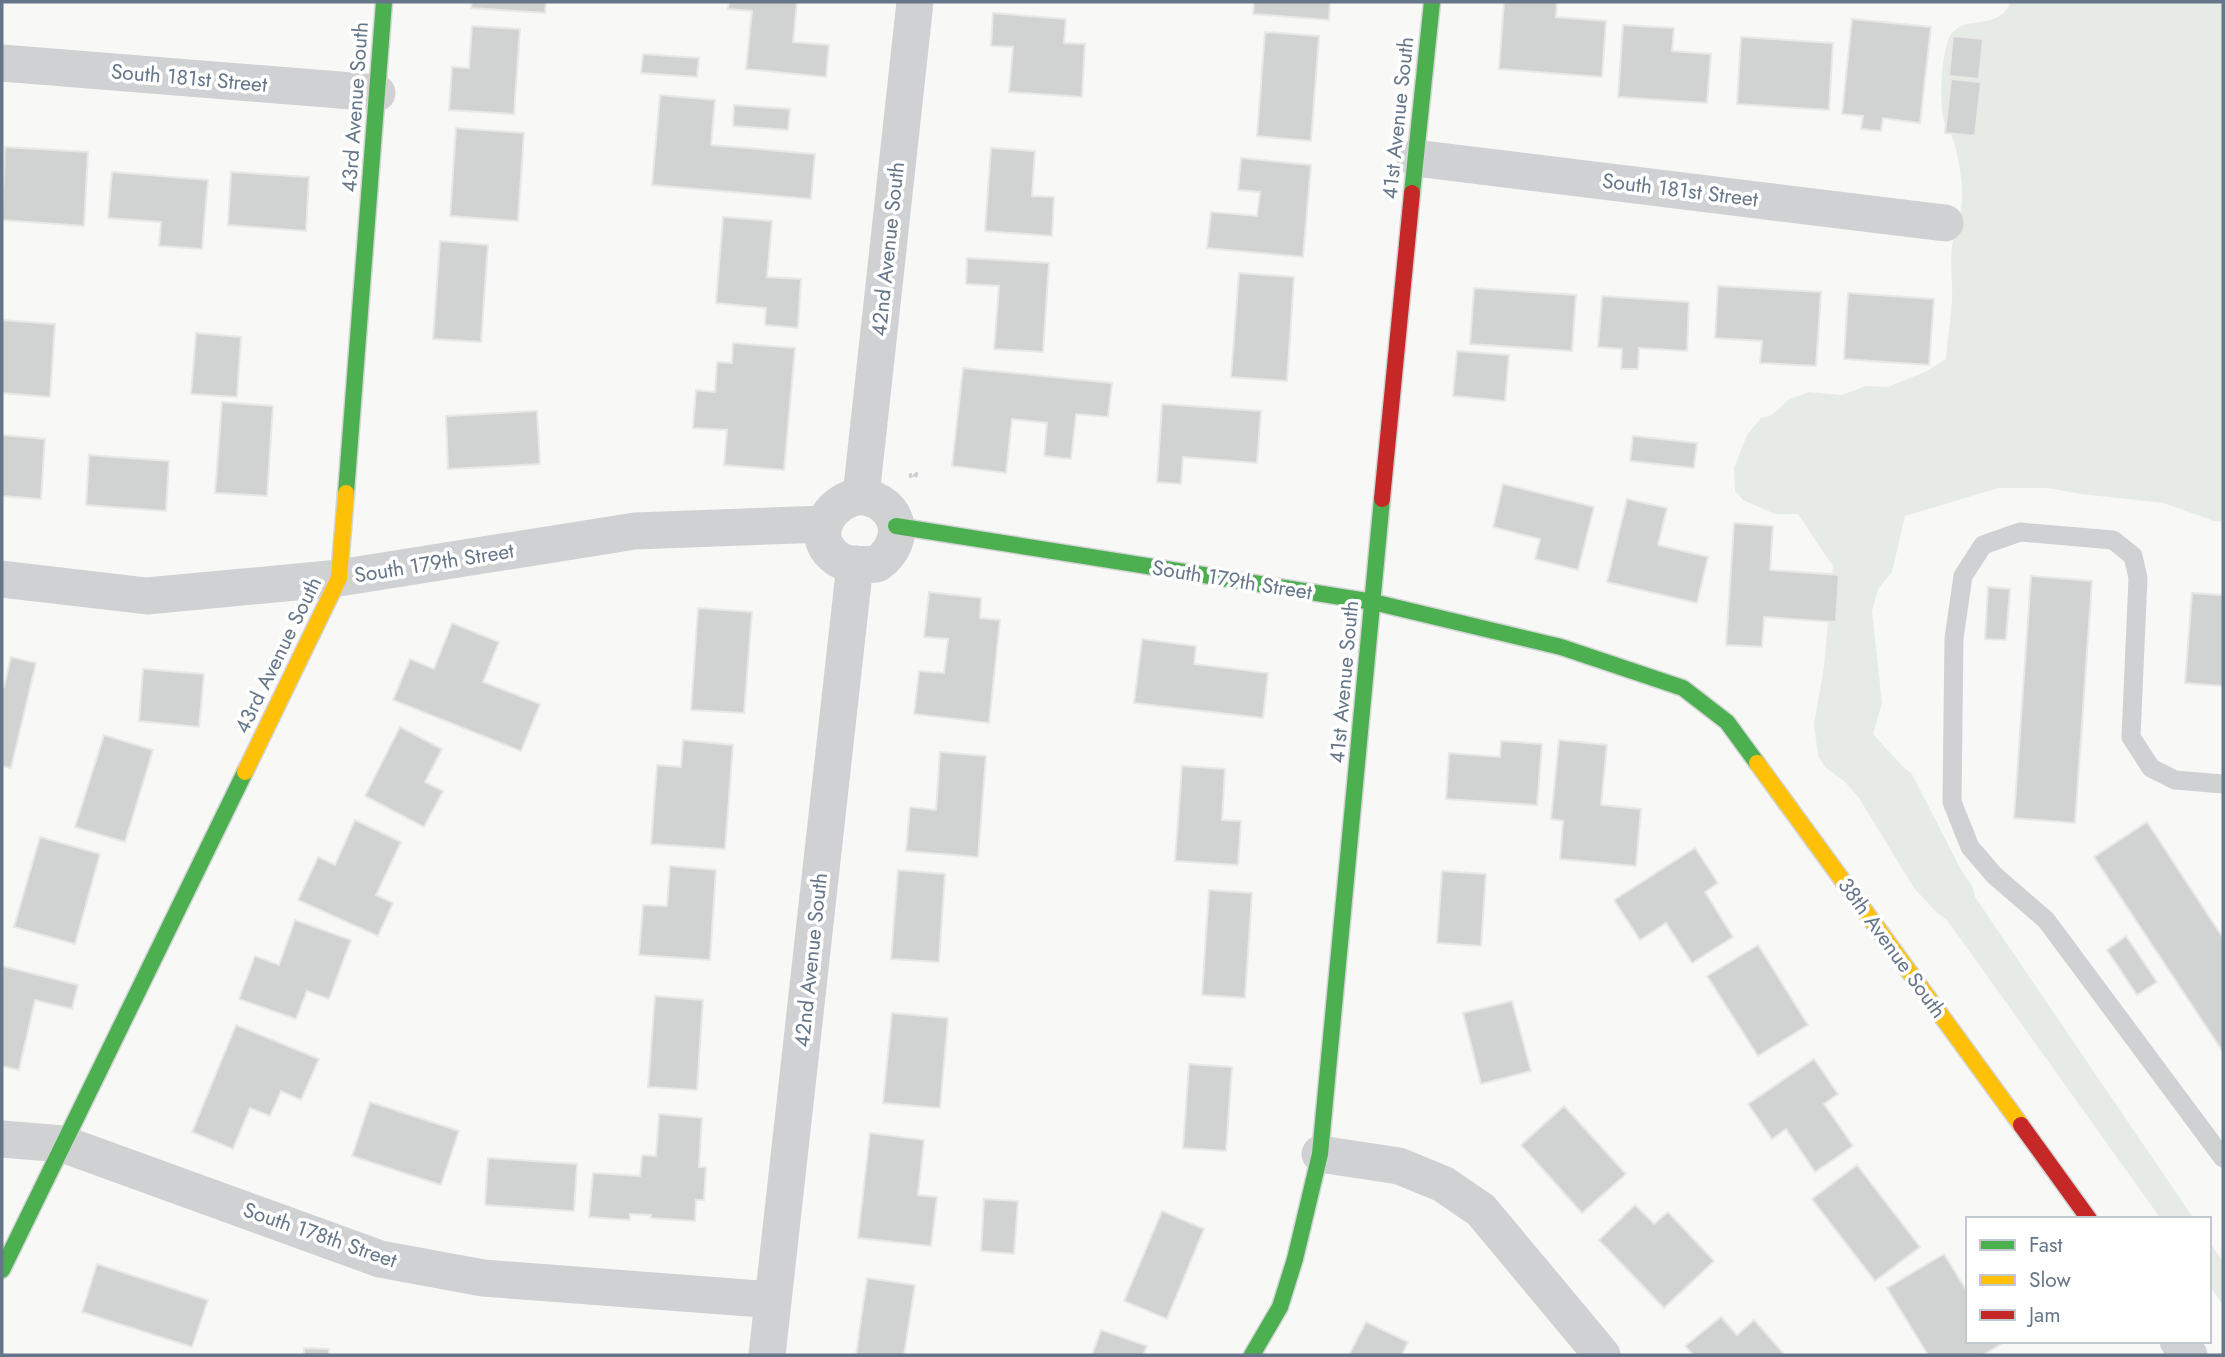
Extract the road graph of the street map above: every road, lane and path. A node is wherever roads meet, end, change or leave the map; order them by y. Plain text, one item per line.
1 (384, 2) edge
2 (915, 2) edge
3 (1432, 2) edge
4 (2, 63) edge
5 (377, 93) junction
6 (1415, 158) junction
7 (1945, 223) dead end
8 (861, 496) junction
9 (824, 524) junction
10 (896, 526) junction
11 (855, 564) junction
12 (339, 578) junction
13 (2, 579) edge
14 (1373, 603) junction
15 (1683, 688) joint
16 (2223, 784) edge
17 (2, 1139) edge
18 (63, 1144) junction
19 (1320, 1154) junction
20 (2223, 1158) edge
21 (2088, 1217) edge
22 (2, 1270) edge
23 (773, 1300) junction
24 (767, 1355) edge
25 (1252, 1355) edge
26 (1602, 1355) edge

1 - 5 street, 43rd Avenue South
2 - 8 street, 42nd Avenue South
3 - 6 street, 41st Avenue South
4 - 5 street, South 181st Street
5 - 12 street, 43rd Avenue South
6 - 7 street, South 181st Street
6 - 14 street, 41st Avenue South
8 - 9 street
8 - 10 street
9 - 11 street
9 - 12 street, South 179th Street
10 - 11 street
10 - 14 street, South 179th Street
11 - 23 street, 42nd Avenue South
12 - 13 street, South 179th Street
12 - 18 street, 43rd Avenue South
14 - 15 street, South 179th Street
14 - 19 street, 41st Avenue South
15 - 21 street, 38th Avenue South
16 - 20 lane
17 - 18 street, South 178th Street
18 - 22 street, 43rd Avenue South
18 - 23 street, South 178th Street
19 - 25 street, 41st Avenue South
19 - 26 street
23 - 24 street, 42nd Avenue South

